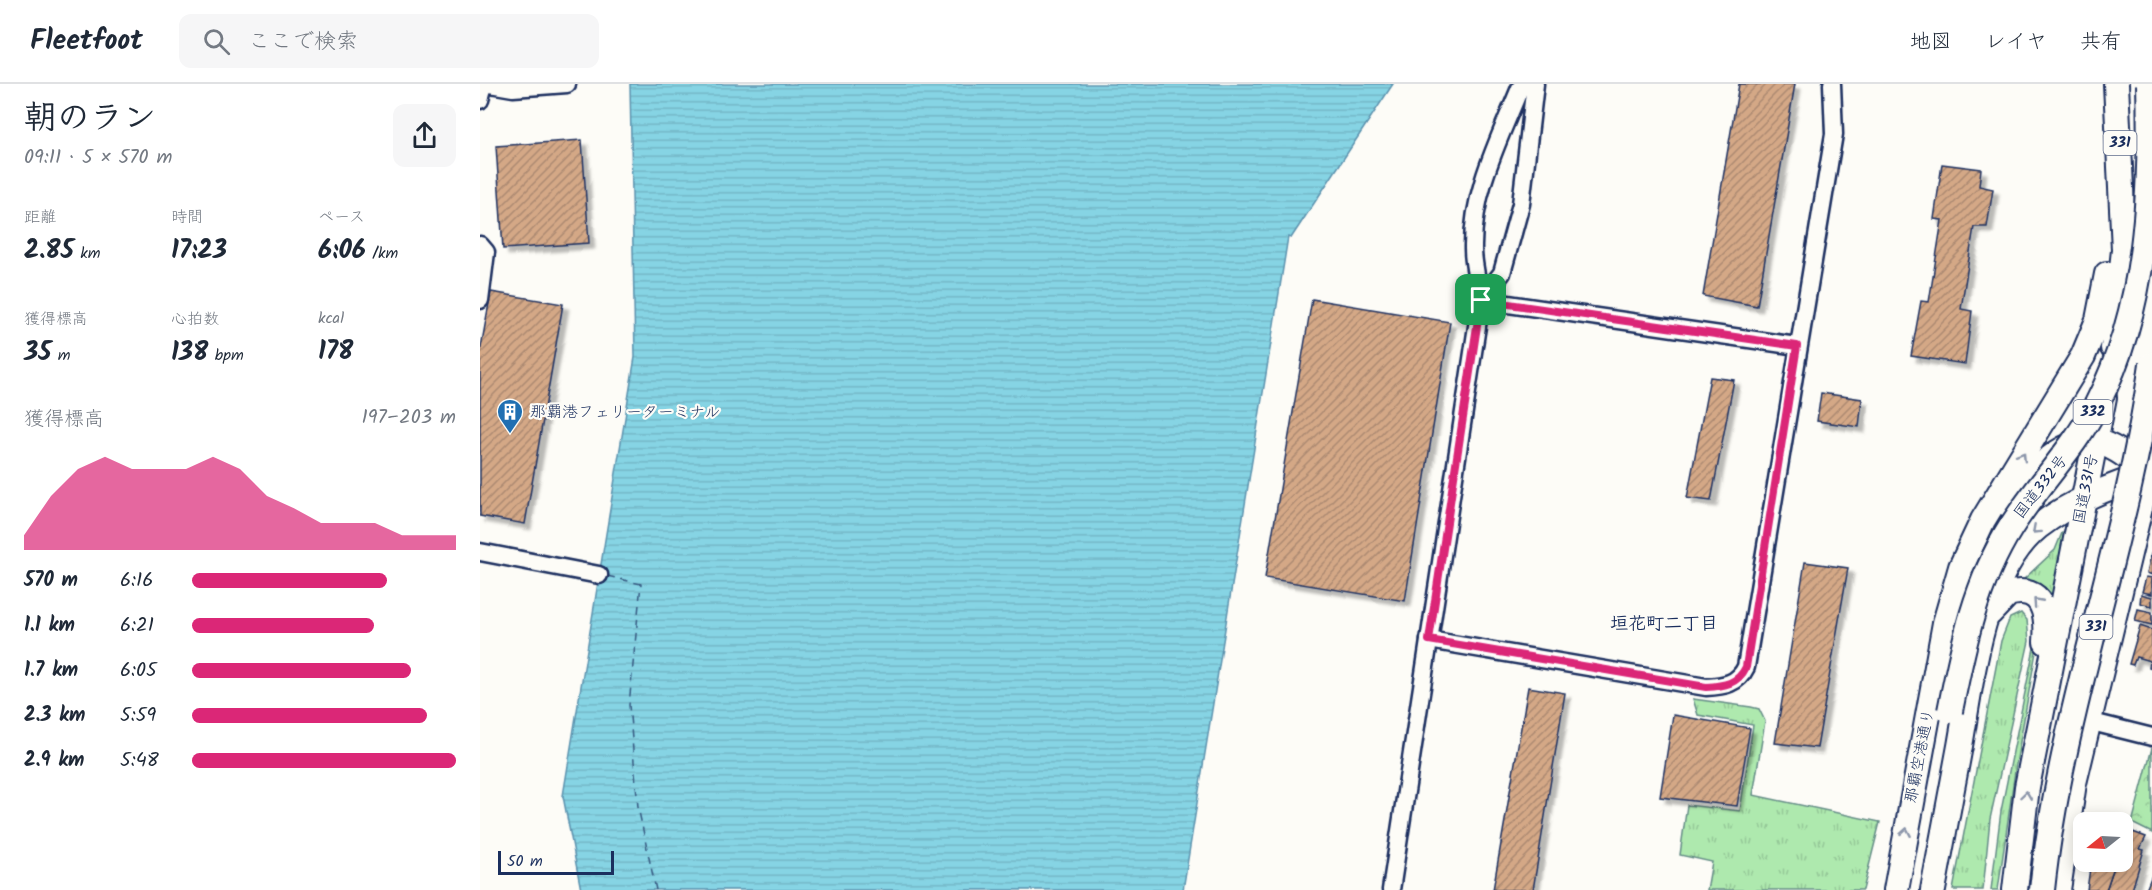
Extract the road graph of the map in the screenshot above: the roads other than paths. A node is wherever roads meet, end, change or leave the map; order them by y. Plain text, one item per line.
1 (484, 84) edge
2 (490, 84) edge
3 (567, 84) edge
4 (1525, 84) edge
5 (1535, 84) edge
6 (1832, 84) edge
7 (2116, 84) edge
8 (2149, 84) edge
9 (526, 86) edge
10 (480, 100) edge
11 (2122, 201) junction
12 (2123, 226) junction
13 (480, 244) edge
14 (2152, 262) edge
15 (480, 300) edge
16 (1481, 300) junction
17 (1797, 346) junction
18 (2152, 364) edge
19 (2095, 442) junction
20 (2151, 468) edge
21 (2085, 497) junction
22 (480, 552) edge
23 (599, 575) dead end
24 (1987, 618) junction
25 (1945, 623) junction
26 (1429, 640) junction
27 (2039, 719) junction
28 (2088, 721) junction
29 (2152, 737) edge
30 (1391, 890) edge
31 (1896, 890) edge
32 (1916, 890) edge
33 (1933, 890) edge
34 (2013, 890) edge
35 (2042, 890) edge
36 (2058, 890) edge

1 - 10 street
2 - 9 street
3 - 9 street
4 - 16 street
5 - 16 street
6 - 17 street
7 - 11 highway, 国道331号 / 331
8 - 32 highway, 国道332号 / 332, bridge
11 - 12 highway, 国道331号 / 331
25 -> 11 highway, 国道332号 / 332
12 - 14 highway
12 - 19 highway, 国道331号 / 331
13 - 15 street
16 - 17 street
16 - 26 street
17 - 26 street
18 - 35 highway, 331, bridge
19 - 20 highway
19 - 21 highway, 国道331号 / 331
19 - 25 highway
20 - 21 highway, 国道332号
20 - 28 highway, 331
21 -> 24 highway, 国道332号
21 - 27 highway, 国道331号 / 331
22 - 23 street
27 -> 24 highway
24 - 33 highway, 国道332号
31 -> 25 highway, 那覇空港通り / 332
26 - 30 street
34 -> 27 highway, 国道331号 / 331
28 - 29 street
28 - 36 highway, 331

